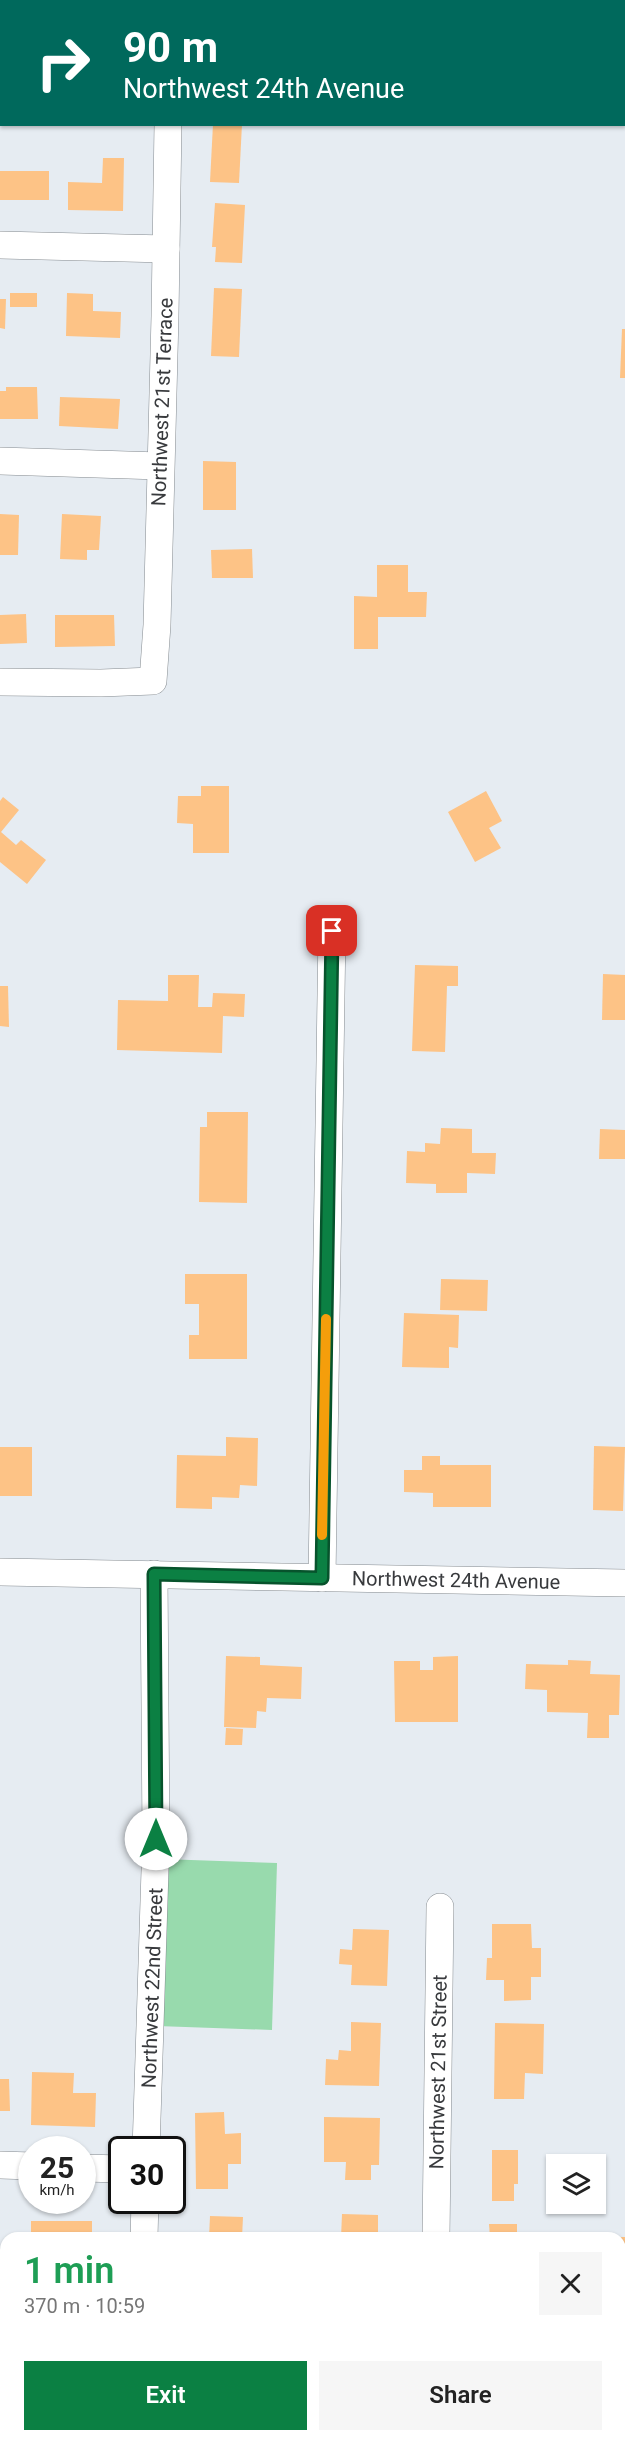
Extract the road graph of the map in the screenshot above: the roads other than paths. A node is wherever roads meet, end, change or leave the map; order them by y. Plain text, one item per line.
1 (168, 126) edge
2 (0, 245) edge
3 (166, 249) junction
4 (0, 461) edge
5 (160, 466) junction
6 (0, 682) edge
7 (332, 931) dead end
8 (0, 1572) edge
9 (154, 1574) junction
10 (322, 1578) junction
11 (625, 1583) edge
12 (440, 1907) dead end
13 (146, 2136) edge
14 (0, 2165) edge
15 (18, 2166) edge
16 (145, 2214) edge
17 (144, 2232) edge
18 (436, 2232) edge

1 - 3 street, Northwest 21st Terrace
2 - 3 street
3 - 5 street, Northwest 21st Terrace
4 - 5 street
5 - 6 street, Northwest 21st Terrace
7 - 10 street
8 - 9 street, Northwest 24th Avenue
9 - 10 street, Northwest 24th Avenue
9 - 13 street, Northwest 22nd Street
10 - 11 street, Northwest 24th Avenue
12 - 18 street, Northwest 21st Street
14 - 15 street
16 - 17 street

